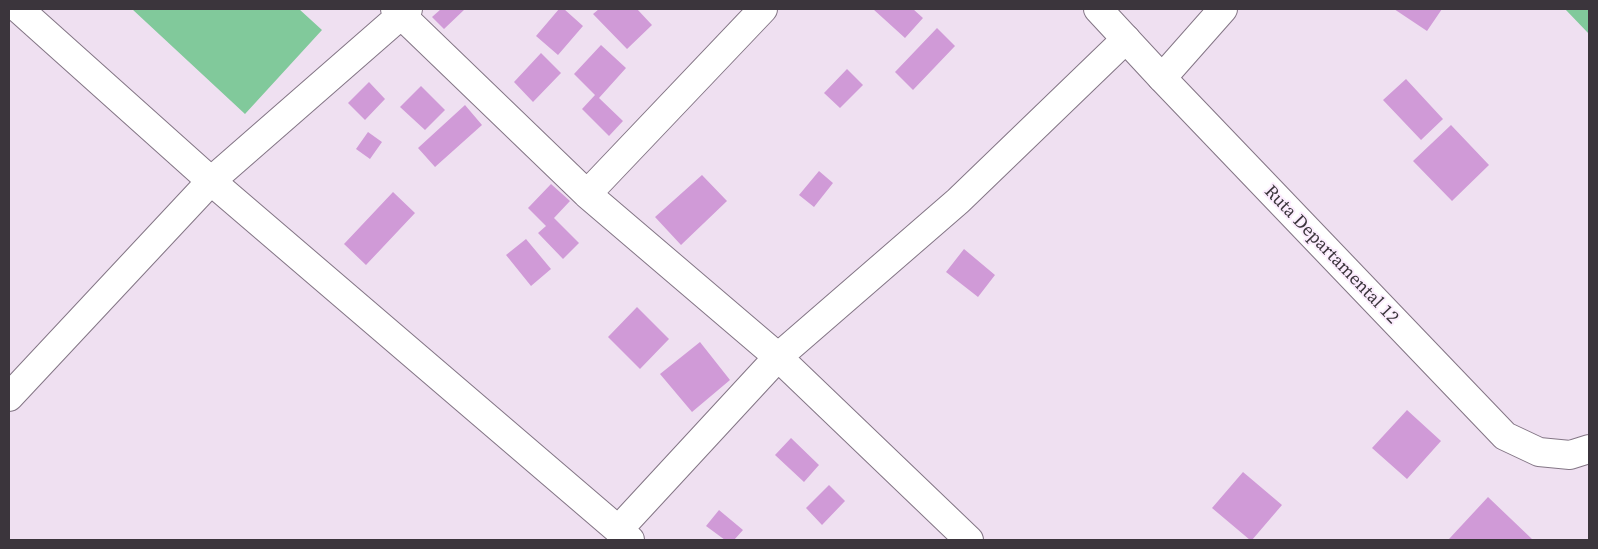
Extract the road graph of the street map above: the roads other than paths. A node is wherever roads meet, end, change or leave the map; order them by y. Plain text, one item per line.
1 (19, 9) edge
2 (763, 9) edge
3 (1098, 9) edge
4 (1223, 9) edge
5 (402, 11) edge
6 (1126, 39) junction
7 (1162, 78) junction
8 (211, 181) junction
9 (588, 194) junction
10 (778, 358) junction
11 (9, 397) edge
12 (1589, 449) edge
13 (624, 535) edge
14 (969, 540) edge

1 - 8 street
2 - 9 street
3 - 6 street, Ruta Departamental 12
4 - 7 street
5 - 8 street
5 - 9 street
6 - 7 street, Ruta Departamental 12
6 - 10 street
7 - 12 street, Ruta Departamental 12
8 - 11 street
8 - 13 street
9 - 10 street
10 - 13 street
10 - 14 street

